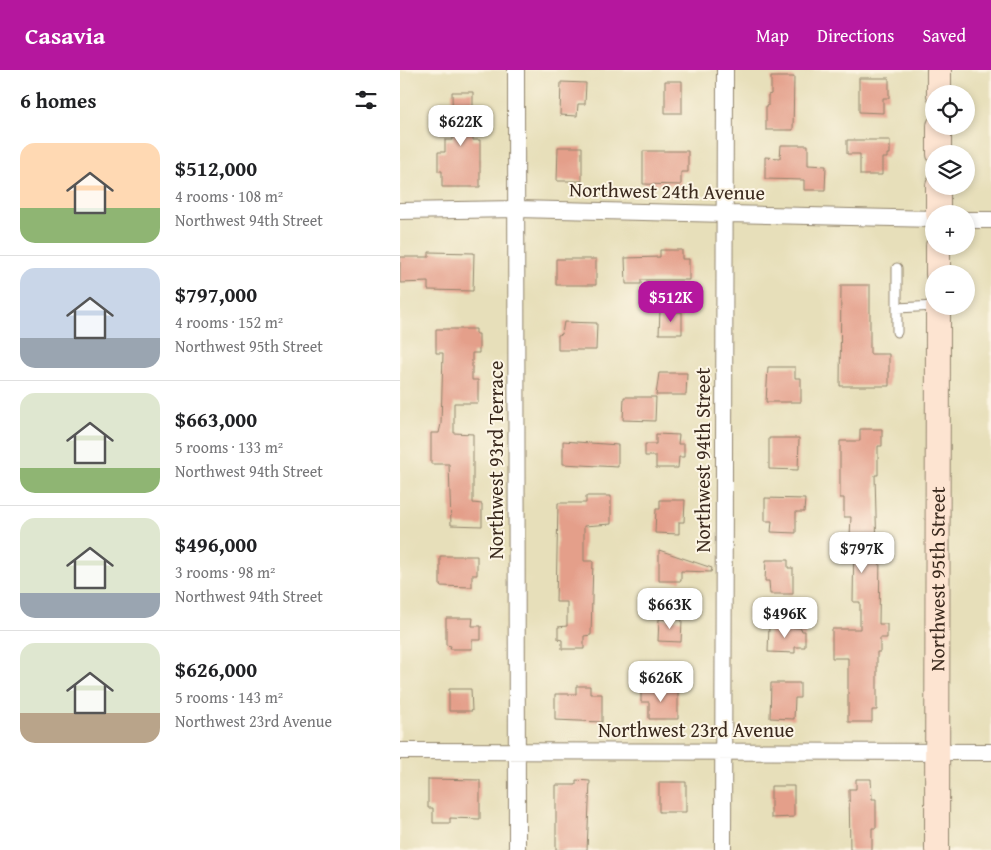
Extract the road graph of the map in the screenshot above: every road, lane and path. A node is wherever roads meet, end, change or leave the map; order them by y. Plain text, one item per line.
1 (516, 70) edge
2 (725, 70) edge
3 (939, 70) edge
4 (939, 85) edge
5 (516, 209) junction
6 (400, 211) edge
7 (725, 213) junction
8 (925, 219) edge
9 (975, 220) edge
10 (991, 220) edge
11 (897, 268) dead end
12 (925, 307) edge
13 (897, 308) junction
14 (938, 315) edge
15 (897, 332) dead end
16 (518, 750) junction
17 (400, 751) edge
18 (724, 752) junction
19 (936, 752) junction
20 (991, 752) edge
21 (517, 850) edge
22 (723, 850) edge
23 (937, 850) edge

1 - 5 street, Northwest 93rd Terrace
2 - 7 street, Northwest 94th Street
3 - 4 main road
5 - 6 street, Northwest 24th Avenue
5 - 7 street, Northwest 24th Avenue
5 - 16 street, Northwest 93rd Terrace
7 - 8 street, Northwest 24th Avenue
7 - 18 street, Northwest 94th Street
9 - 10 street
11 - 13 lane
12 - 13 lane
13 - 15 lane
14 - 19 main road, Northwest 95th Street
16 - 17 street, Northwest 23rd Avenue
16 - 18 street, Northwest 23rd Avenue
16 - 21 street, Northwest 93rd Terrace
18 - 19 street, Northwest 23rd Avenue
18 - 22 street, Northwest 94th Street
19 - 20 street, Northwest 23rd Avenue
19 - 23 main road, Northwest 95th Street

